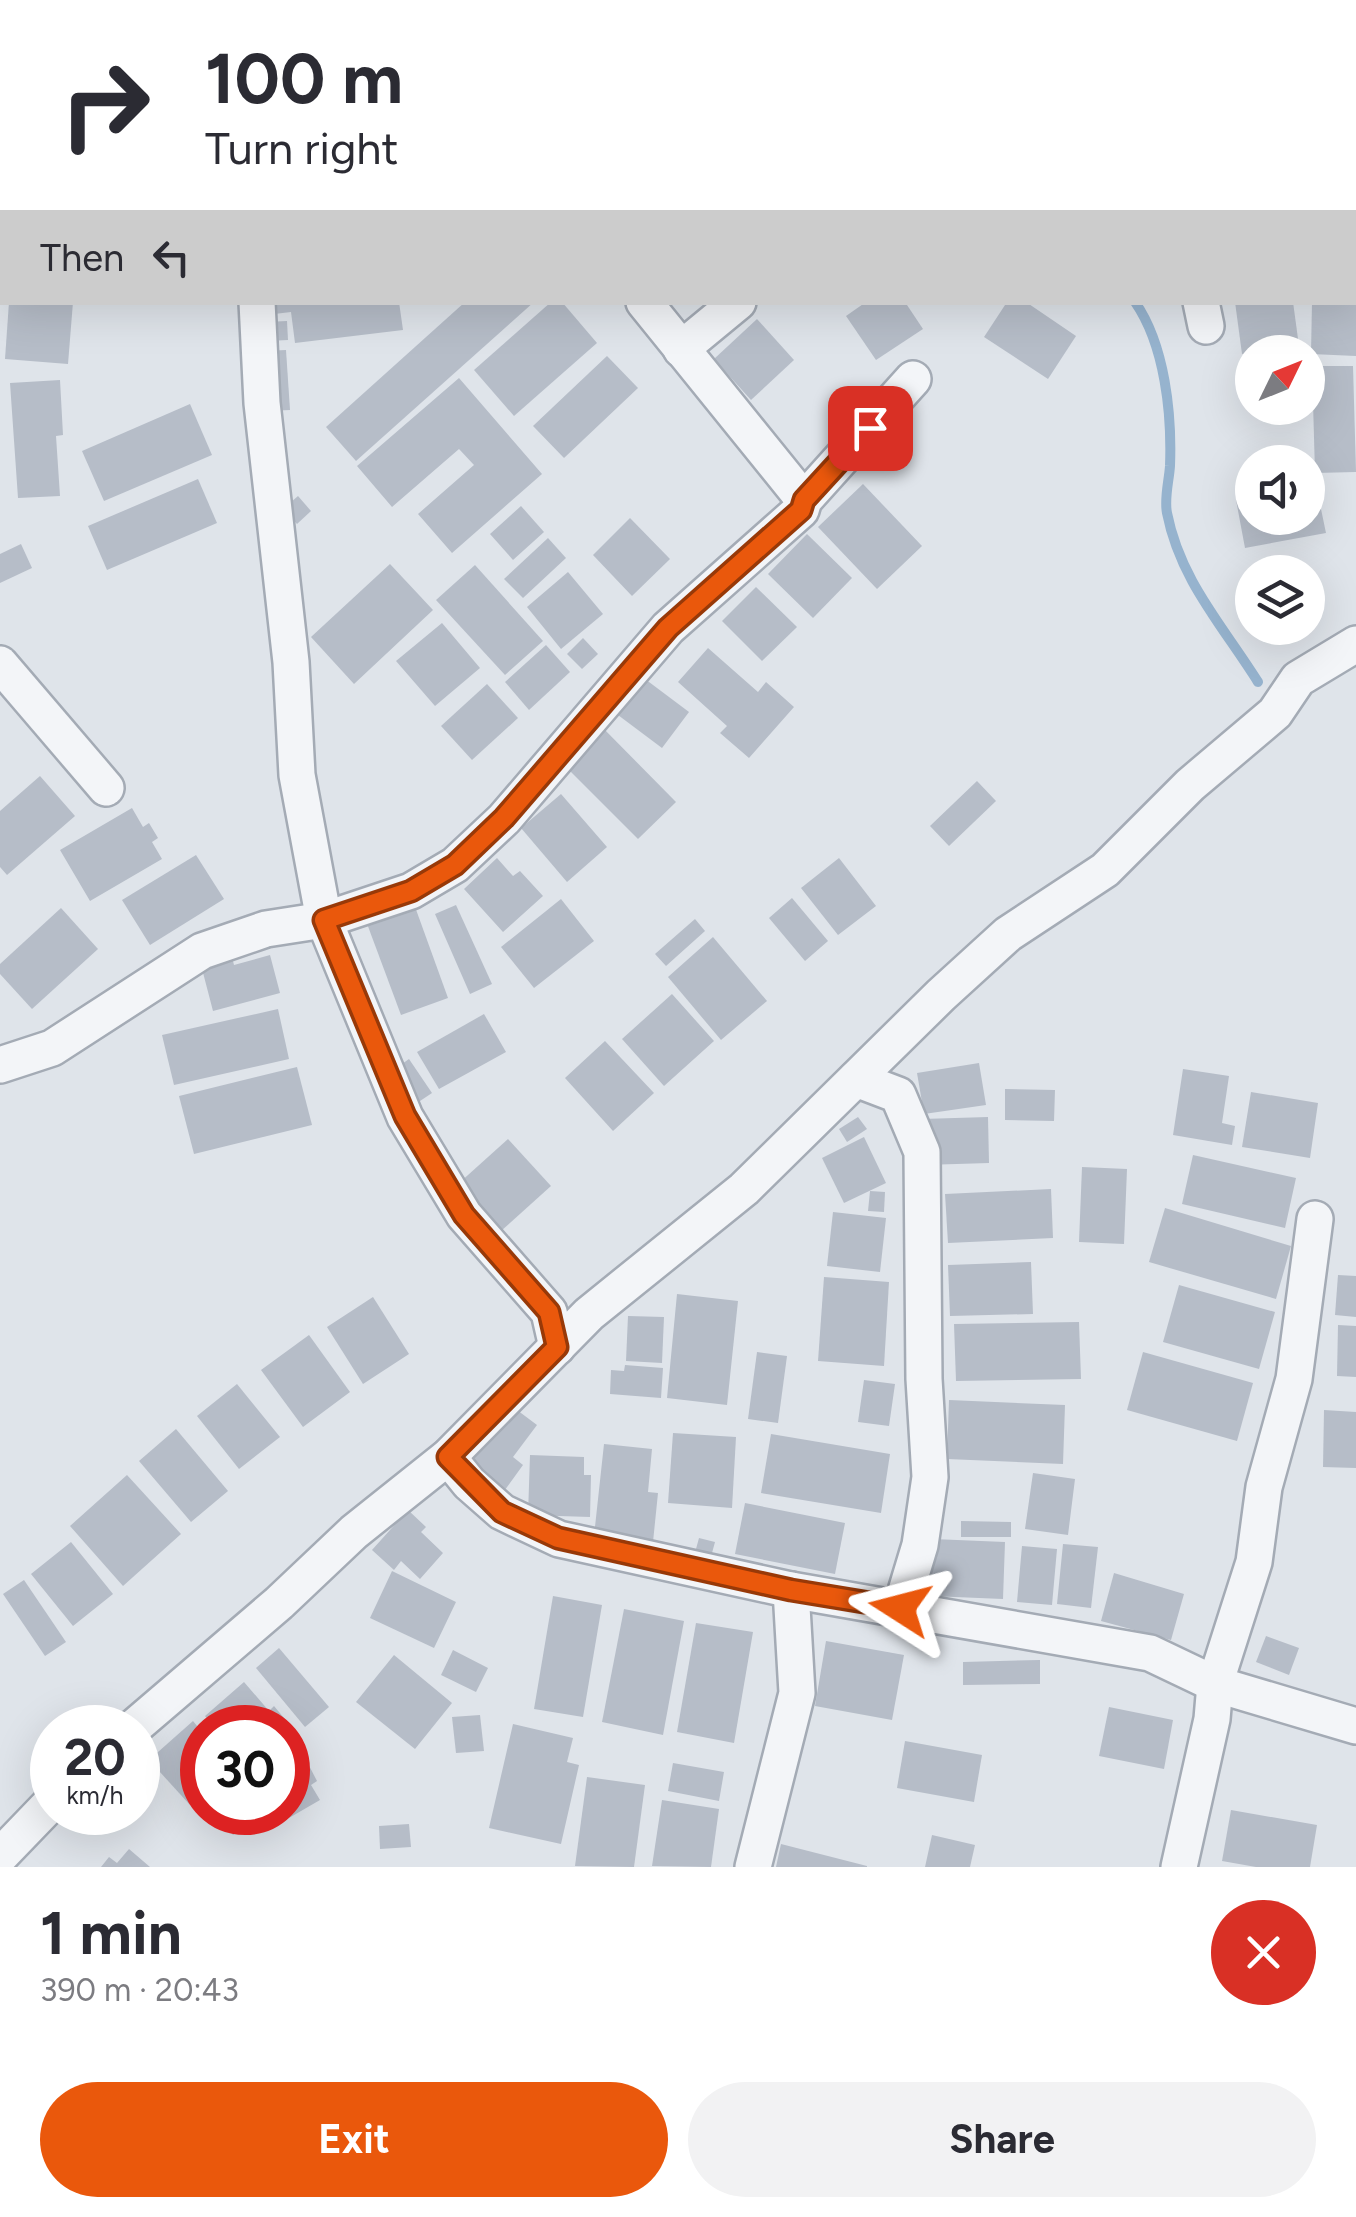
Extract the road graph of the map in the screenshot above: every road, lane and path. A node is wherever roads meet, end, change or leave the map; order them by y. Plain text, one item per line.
1 (257, 305) edge
2 (646, 305) edge
3 (734, 305) edge
4 (682, 348) junction
5 (913, 379) dead end
6 (804, 500) junction
7 (1356, 644) edge
8 (0, 664) edge
9 (106, 788) dead end
10 (324, 920) junction
11 (0, 1065) edge
12 (856, 1079) junction
13 (1314, 1219) dead end
14 (549, 1312) junction
15 (589, 1314) junction
16 (557, 1347) junction
17 (448, 1457) junction
18 (791, 1590) junction
19 (900, 1608) junction
20 (1216, 1684) junction
21 (160, 1705) edge
22 (1356, 1726) edge
23 (30, 1825) edge
24 (0, 1856) edge
25 (753, 1867) edge
26 (1180, 1867) edge

1 - 10 street
2 - 4 street
3 - 4 street
4 - 6 street
5 - 6 street
6 - 10 street
7 - 12 street
8 - 9 street
10 - 11 street
10 - 14 street
12 - 15 street
12 - 19 street
13 - 20 street
14 - 15 street
14 - 16 street
15 - 16 street
16 - 17 street
17 - 18 street
17 - 21 street
18 - 19 street
18 - 25 street
19 - 20 street
20 - 22 street
20 - 26 street
23 - 24 street

